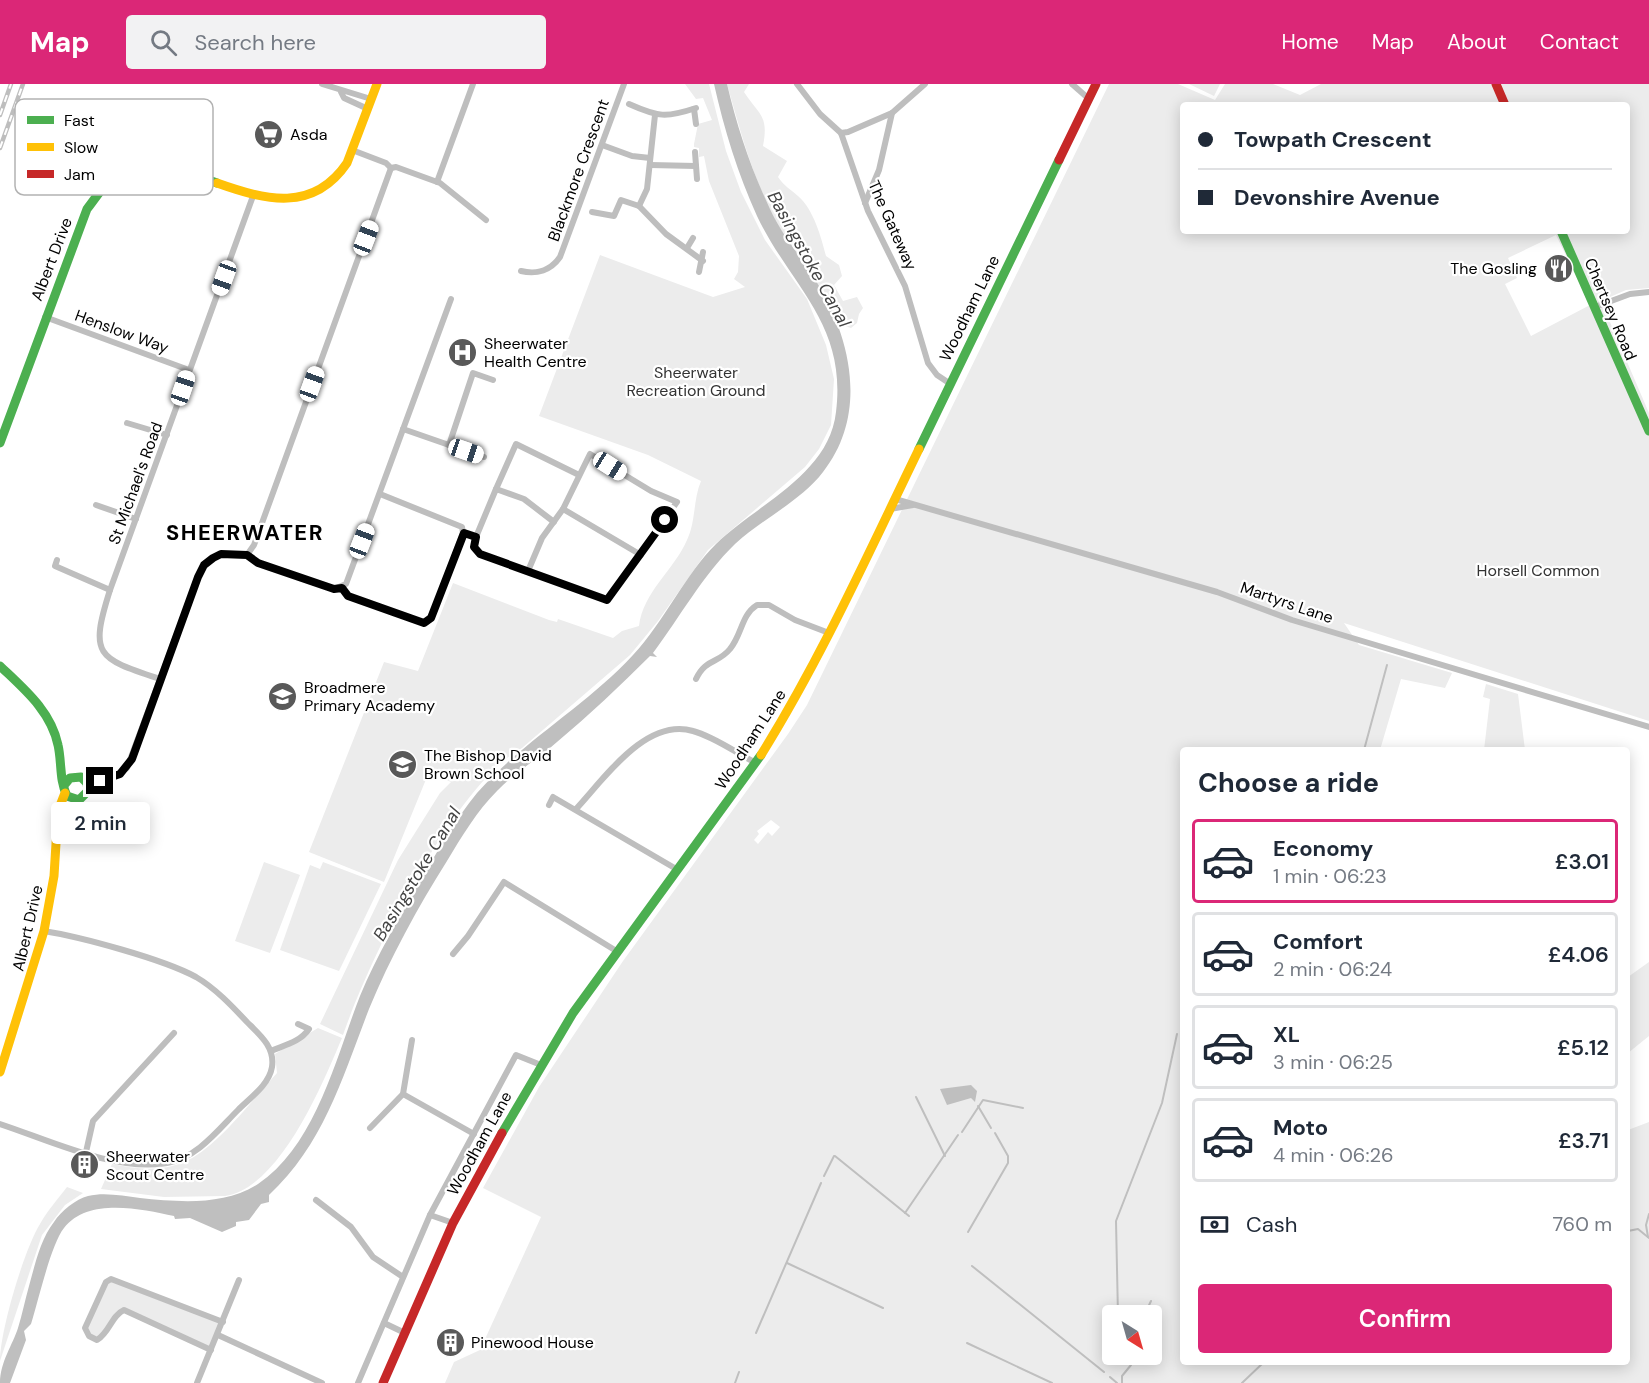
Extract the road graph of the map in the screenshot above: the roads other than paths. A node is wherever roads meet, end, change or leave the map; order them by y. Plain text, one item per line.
1 (322, 84) edge
2 (377, 84) edge
3 (473, 84) edge
4 (624, 84) edge
5 (797, 84) edge
6 (925, 84) edge
7 (1072, 84) edge
8 (1096, 84) edge
9 (1496, 84) edge
10 (341, 92) junction
11 (371, 99) junction
12 (1089, 99) junction
13 (1504, 102) edge
14 (629, 104) dead end
15 (368, 109) junction
16 (892, 113) junction
17 (656, 115) junction
18 (696, 124) dead end
19 (841, 133) junction
20 (602, 145) junction
21 (352, 150) junction
22 (695, 152) dead end
23 (650, 161) junction
24 (696, 166) junction
25 (391, 168) junction
26 (697, 179) dead end
27 (213, 181) edge
28 (439, 182) junction
29 (95, 195) edge
30 (253, 196) junction
31 (865, 203) junction
32 (639, 206) junction
33 (592, 212) dead end
34 (486, 220) dead end
35 (1562, 234) edge
36 (693, 238) dead end
37 (687, 248) junction
38 (703, 252) dead end
39 (703, 261) junction
40 (521, 272) dead end
41 (699, 272) dead end
42 (1649, 292) edge
43 (452, 299) dead end
44 (1595, 308) junction
45 (45, 317) junction
46 (189, 370) junction
47 (493, 380) dead end
48 (949, 383) junction
49 (127, 423) dead end
50 (1648, 425) edge
51 (403, 429) junction
52 (167, 435) junction
53 (0, 443) edge
54 (449, 445) junction
55 (484, 457) dead end
56 (579, 475) junction
57 (496, 489) junction
58 (380, 494) junction
59 (895, 499) junction
60 (916, 504) junction
61 (96, 505) dead end
62 (562, 509) junction
63 (890, 509) junction
64 (135, 519) junction
65 (554, 522) junction
66 (464, 533) junction
67 (476, 537) junction
68 (247, 555) junction
69 (641, 555) junction
70 (57, 560) dead end
71 (528, 571) junction
72 (342, 588) junction
73 (110, 590) junction
74 (830, 633) junction
75 (0, 666) edge
76 (160, 679) junction
77 (696, 679) dead end
78 (1649, 727) edge
79 (61, 762) junction
80 (756, 763) junction
81 (81, 780) junction
82 (67, 792) junction
83 (549, 805) dead end
84 (576, 810) junction
85 (678, 870) junction
86 (44, 931) junction
87 (618, 952) junction
88 (453, 954) dead end
89 (298, 1024) dead end
90 (174, 1033) dead end
91 (412, 1040) dead end
92 (271, 1051) junction
93 (541, 1065) junction
94 (0, 1072) edge
95 (403, 1094) junction
96 (0, 1124) edge
97 (370, 1128) dead end
98 (474, 1134) junction
99 (86, 1152) junction
100 (316, 1200) dead end
101 (430, 1215) junction
102 (453, 1223) junction
103 (403, 1277) junction
104 (239, 1280) dead end
105 (223, 1322) junction
106 (384, 1323) junction
107 (405, 1333) junction
108 (218, 1335) junction
109 (211, 1350) junction
110 (197, 1383) edge
111 (322, 1383) edge
112 (358, 1383) edge
113 (383, 1383) edge

1 - 10 street
2 - 11 main road, Albert Drive
3 - 28 street
4 - 20 street, Blackmore Crescent
5 - 19 street, The Gateway
6 - 16 street
7 - 12 street
8 - 12 main road, Woodham Lane
9 - 13 main road
10 - 11 street
10 - 15 street
11 - 15 main road, Albert Drive
12 - 48 main road, Woodham Lane
14 - 17 street
15 - 21 main road, Albert Drive
16 - 19 street
16 - 31 street
17 - 18 street
17 - 23 street
19 - 31 street, The Gateway
20 - 23 street
20 - 40 street, Blackmore Crescent
21 - 25 street
21 - 30 main road, Albert Drive
22 - 24 street
23 - 24 street
23 - 32 street
24 - 26 street
25 - 28 street
25 - 68 street
27 - 30 main road, Albert Drive
28 - 34 street
29 - 45 main road, Albert Drive
30 - 46 street, St Michael's Road
31 - 48 street, The Gateway
32 - 33 street
32 - 37 street
35 - 44 main road, Chertsey Road
36 - 37 street
37 - 39 street
38 - 39 street
39 - 41 street
42 - 44 street
43 - 51 street
44 - 50 main road, Chertsey Road
45 - 46 street, Henslow Way
45 - 53 main road, Albert Drive
46 - 52 street, St Michael's Road
47 - 54 street
48 - 59 main road, Woodham Lane
49 - 52 street
51 - 54 street
51 - 58 street
52 - 64 street, St Michael's Road
54 - 55 street
56 - 57 street
56 - 62 street
56 - 69 street
57 - 65 street
57 - 67 street
58 - 66 street
58 - 72 street
59 - 60 street, Martyrs Lane
59 - 63 main road, Woodham Lane
60 - 63 street, Martyrs Lane
60 - 78 street, Martyrs Lane
61 - 64 street
62 - 65 street
62 - 69 street
63 - 74 main road, Woodham Lane
64 - 73 street, St Michael's Road
65 - 71 street
66 - 67 street
66 - 72 street
67 - 71 street
68 - 72 street
68 - 76 street
69 - 71 street
70 - 73 street
73 - 76 street, St Michael's Road
74 - 77 street
74 - 80 main road, Woodham Lane
75 - 79 main road
76 - 81 street
79 - 81 main road
79 - 82 main road
80 - 84 street
80 - 85 main road, Woodham Lane
81 - 82 main road
81 - 82 main road
82 - 86 main road, Albert Drive
83 - 84 street
84 - 85 street
85 - 87 main road, Woodham Lane
86 - 92 street
86 - 94 main road, Albert Drive
87 - 88 street
87 - 93 main road, Woodham Lane
89 - 92 street
90 - 99 street
91 - 95 street
92 - 99 street
93 - 98 street
93 - 102 main road, Woodham Lane
95 - 97 street
95 - 98 street
96 - 99 street
98 - 101 street
100 - 103 street
101 - 102 street
101 - 103 street
102 - 107 main road, Woodham Lane
103 - 106 street
104 - 105 street
105 - 108 street
105 - 109 street
106 - 107 street
106 - 112 street
107 - 113 main road, Woodham Lane
108 - 109 street
108 - 111 street
109 - 110 street

